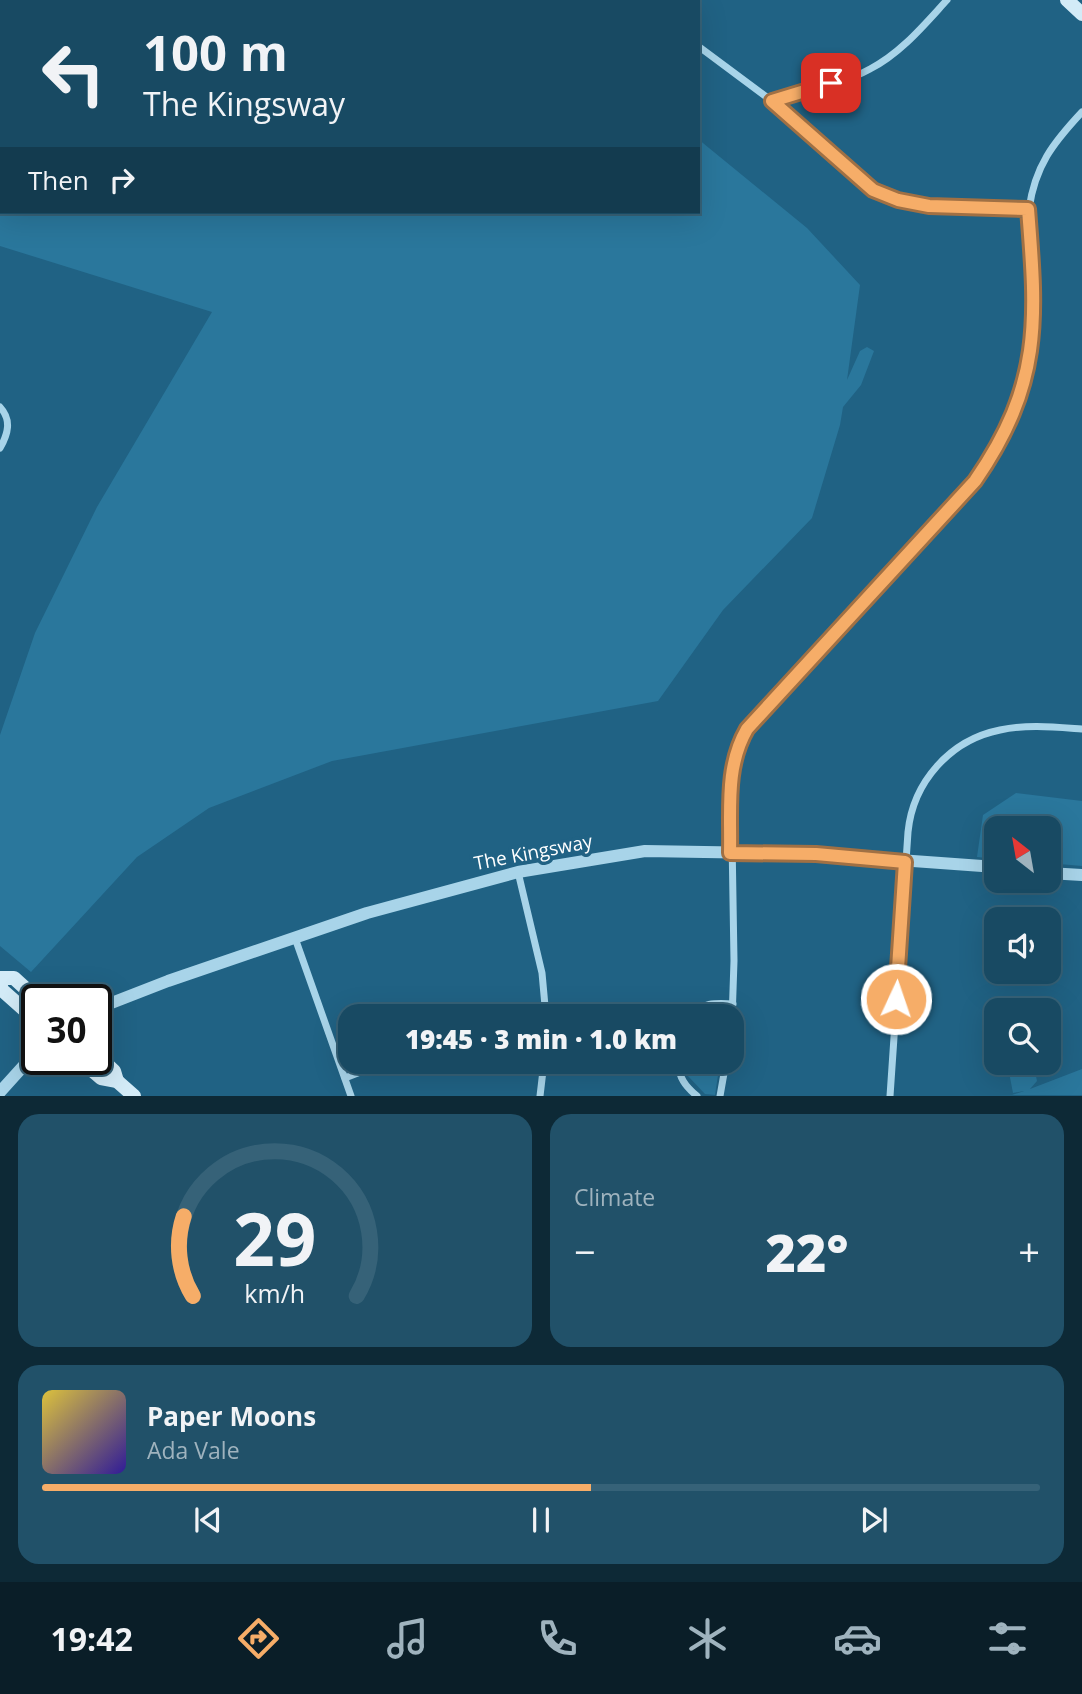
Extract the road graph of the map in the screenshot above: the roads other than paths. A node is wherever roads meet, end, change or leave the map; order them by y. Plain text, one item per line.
1 (947, 0) edge
2 (1067, 0) edge
3 (1082, 14) edge
4 (700, 47) edge
5 (772, 101) junction
6 (1082, 112) edge
7 (1028, 209) junction
8 (0, 407) edge
9 (0, 448) edge
10 (1082, 729) edge
11 (730, 853) junction
12 (905, 862) junction
13 (984, 866) edge
14 (518, 872) junction
15 (1061, 874) edge
16 (1082, 875) edge
17 (295, 938) junction
18 (0, 980) edge
19 (21, 984) edge
20 (112, 1003) edge
21 (545, 1004) edge
22 (733, 1004) edge
23 (21, 1007) edge
24 (112, 1068) edge
25 (21, 1069) edge
26 (355, 1074) edge
27 (543, 1074) edge
28 (679, 1074) edge
29 (724, 1074) edge
30 (97, 1075) edge
31 (345, 1078) junction
32 (117, 1081) junction
33 (0, 1092) edge
34 (134, 1096) edge
35 (351, 1096) edge
36 (540, 1096) edge
37 (697, 1096) edge
38 (720, 1096) edge
39 (890, 1096) edge

1 - 5 street
2 - 3 main road
4 - 5 street
5 - 7 street
6 - 7 street
7 - 11 street
8 - 9 street
10 - 12 street
11 - 12 street, The Kingsway
11 - 14 street, The Kingsway
11 - 22 street
12 - 13 street, The Kingsway
12 - 39 street
14 - 17 street, The Kingsway
14 - 21 street
15 - 16 street
17 - 20 street, The Kingsway
17 - 31 street
18 - 19 main road
18 - 23 main road
24 - 32 main road
25 - 33 street
26 - 31 street
27 - 36 street
28 - 37 street
29 - 38 street
30 - 32 main road
31 - 35 street
32 - 34 main road

